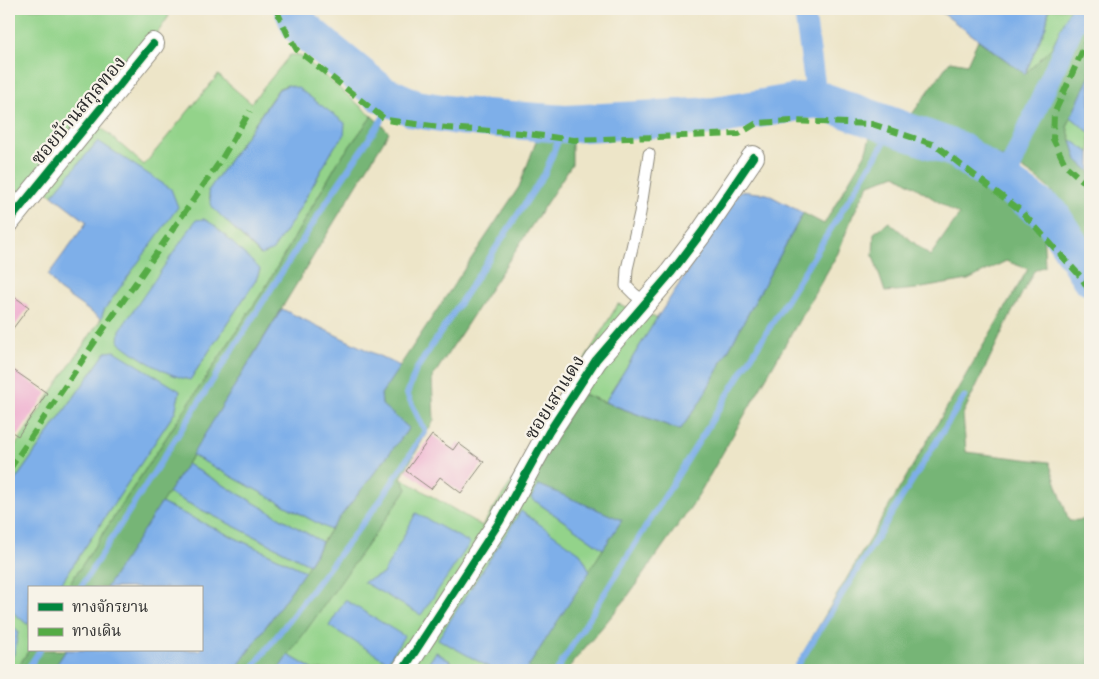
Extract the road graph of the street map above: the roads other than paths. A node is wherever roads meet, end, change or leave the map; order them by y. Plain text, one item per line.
1 (153, 44) dead end
2 (649, 154) dead end
3 (753, 157) dead end
4 (9, 221) edge
5 (645, 302) junction
6 (403, 670) edge

1 - 4 street, ซอยบ้านสกุลทอง
2 - 5 lane
3 - 5 street, ซอยเสาแดง
5 - 6 street, ซอยเสาแดง

